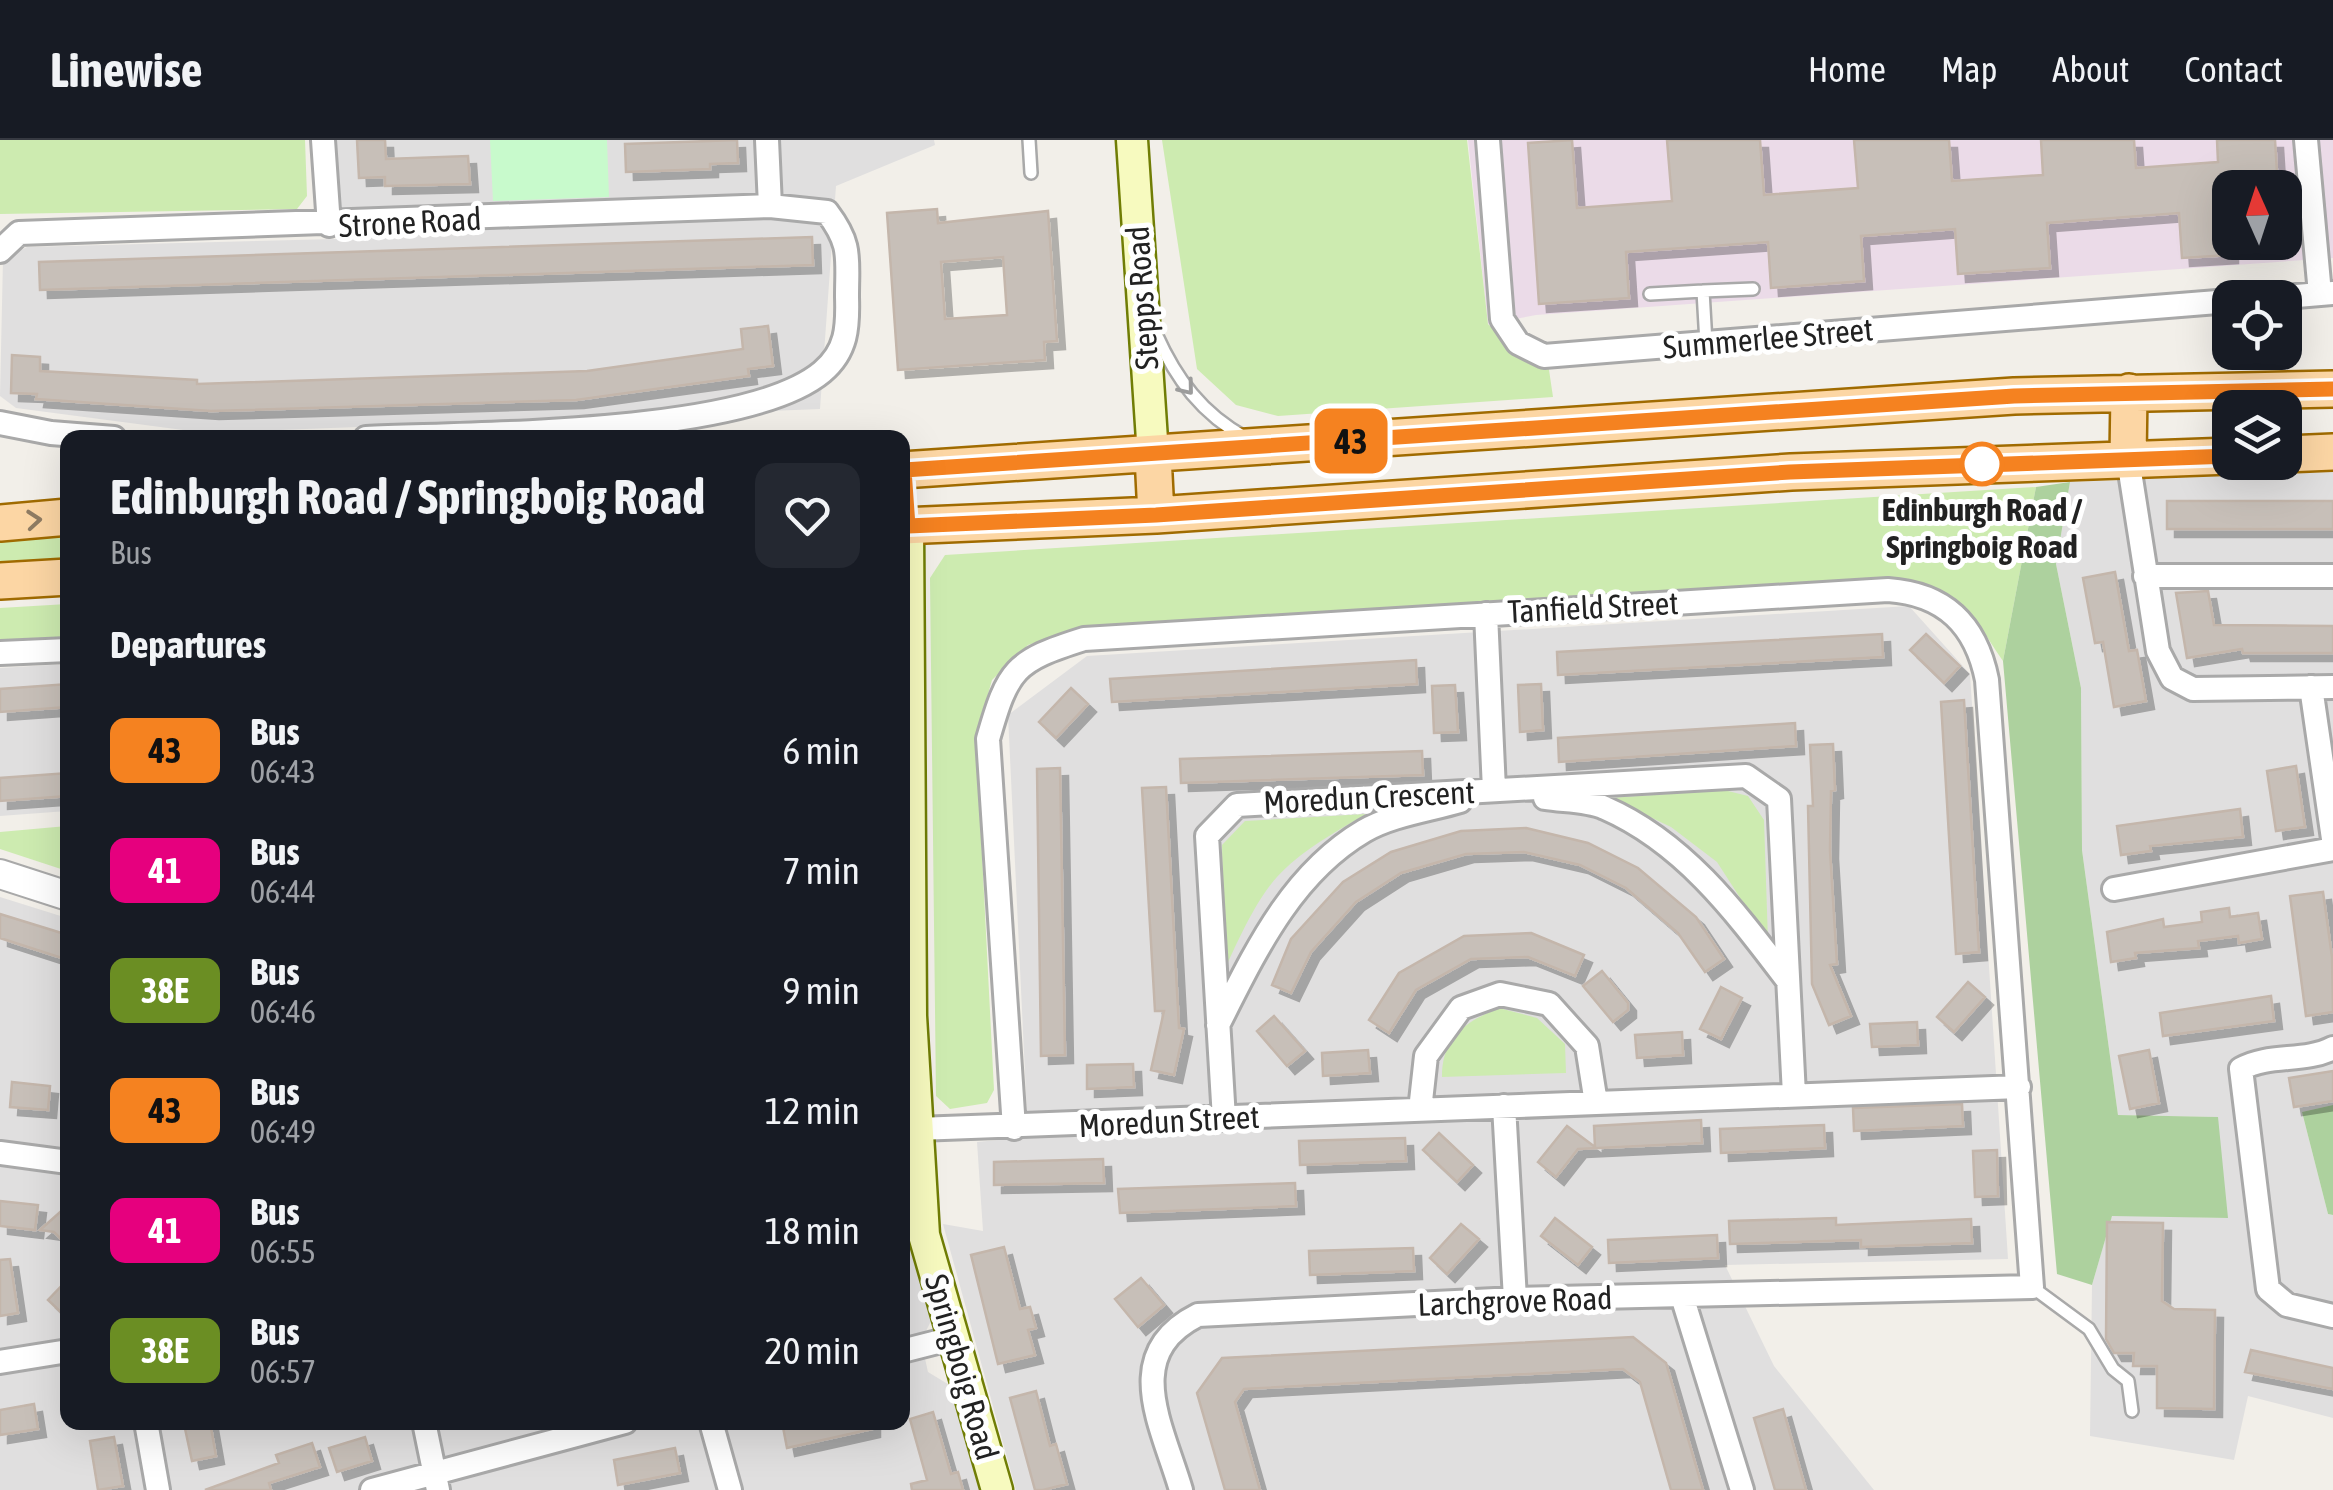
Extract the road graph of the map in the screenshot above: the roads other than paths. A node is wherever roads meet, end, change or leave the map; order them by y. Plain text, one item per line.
1 (323, 140) edge
2 (768, 140) edge
3 (1029, 140) edge
4 (1132, 140) edge
5 (1488, 140) edge
6 (2306, 140) edge
7 (1031, 173) dead end
8 (770, 206) junction
9 (328, 226) junction
10 (0, 251) edge
11 (1753, 288) dead end
12 (1703, 290) junction
13 (2326, 293) edge
14 (1650, 294) dead end
15 (1143, 302) junction
16 (2212, 302) edge
17 (1706, 344) junction
18 (2333, 390) edge
19 (2130, 392) junction
20 (0, 422) edge
21 (551, 430) edge
22 (60, 434) edge
23 (1264, 447) junction
24 (2333, 452) edge
25 (2302, 453) edge
26 (1153, 455) junction
27 (2212, 457) edge
28 (2128, 459) junction
29 (910, 470) edge
30 (1156, 515) junction
31 (60, 518) edge
32 (0, 522) edge
33 (910, 526) edge
34 (2145, 576) junction
35 (2333, 576) edge
36 (60, 577) edge
37 (0, 581) edge
38 (1486, 614) junction
39 (60, 650) edge
40 (0, 654) edge
41 (2322, 687) edge
42 (1494, 790) junction
43 (2333, 839) edge
44 (2333, 848) edge
45 (0, 874) edge
46 (2114, 889) dead end
47 (60, 893) edge
48 (1788, 981) junction
49 (1218, 1025) junction
50 (2333, 1048) edge
51 (2020, 1087) junction
52 (1794, 1095) junction
53 (1596, 1102) junction
54 (1504, 1106) junction
55 (1420, 1110) junction
56 (1224, 1119) junction
57 (910, 1128) edge
58 (1014, 1128) junction
59 (0, 1153) edge
60 (60, 1161) edge
61 (2032, 1287) junction
62 (1682, 1296) junction
63 (1515, 1300) junction
64 (2333, 1316) edge
65 (953, 1338) junction
66 (910, 1349) edge
67 (60, 1353) edge
68 (0, 1362) edge
69 (2132, 1411) dead end
70 (147, 1430) edge
71 (426, 1430) edge
72 (599, 1430) edge
73 (713, 1430) edge
74 (436, 1481) edge
75 (158, 1490) edge
76 (372, 1490) edge
77 (730, 1490) edge
78 (997, 1490) edge
79 (1181, 1490) edge
80 (1742, 1490) edge

1 - 9 street
2 - 8 street
3 - 7 lane
4 - 15 main road, Stepps Road
5 - 17 street, Summerlee Street
6 - 13 street
8 - 9 street, Strone Road
8 - 21 street, Strone Road
9 - 10 street, Strone Road
11 - 12 lane
12 - 14 lane
12 - 17 lane
15 -> 23 lane
15 - 26 main road, Stepps Road
16 - 17 street, Summerlee Street
18 - 19 main road
19 - 23 main road
19 - 28 main road
20 - 22 street
23 - 26 main road
24 - 25 main road
26 - 29 main road
26 - 30 main road
27 - 28 main road
28 - 30 main road
28 - 34 street
30 - 33 main road
32 -> 31 main road
34 - 35 street
34 - 41 street
36 - 37 main road
38 - 42 street
38 - 51 street, Tanfield Street
38 - 58 street, Tanfield Street
39 - 40 street
41 - 43 street
42 - 48 street, Moredun Crescent
42 - 48 street, Moredun Crescent
42 - 49 street, Moredun Crescent
42 - 49 street, Moredun Crescent
44 - 46 street
45 - 47 street
48 - 52 street, Moredun Crescent
49 - 56 street, Moredun Crescent
50 - 64 street
51 - 52 street, Moredun Street
51 - 61 street, Tanfield Street
52 - 53 street, Moredun Street
53 - 54 street, Moredun Street
53 - 55 street
54 - 55 street, Moredun Street
54 - 63 street
55 - 56 street, Moredun Street
56 - 58 street, Moredun Street
57 - 58 street, Moredun Street
57 - 65 main road, Springboig Road
59 - 60 street
61 - 62 street, Larchgrove Road
61 - 69 lane
62 - 63 street, Larchgrove Road
62 - 80 street
63 - 79 street, Larchgrove Road
65 - 66 street
65 - 78 main road, Springboig Road
67 - 68 street
70 - 75 street
71 - 74 street
72 - 74 street
73 - 77 street
74 - 76 street

